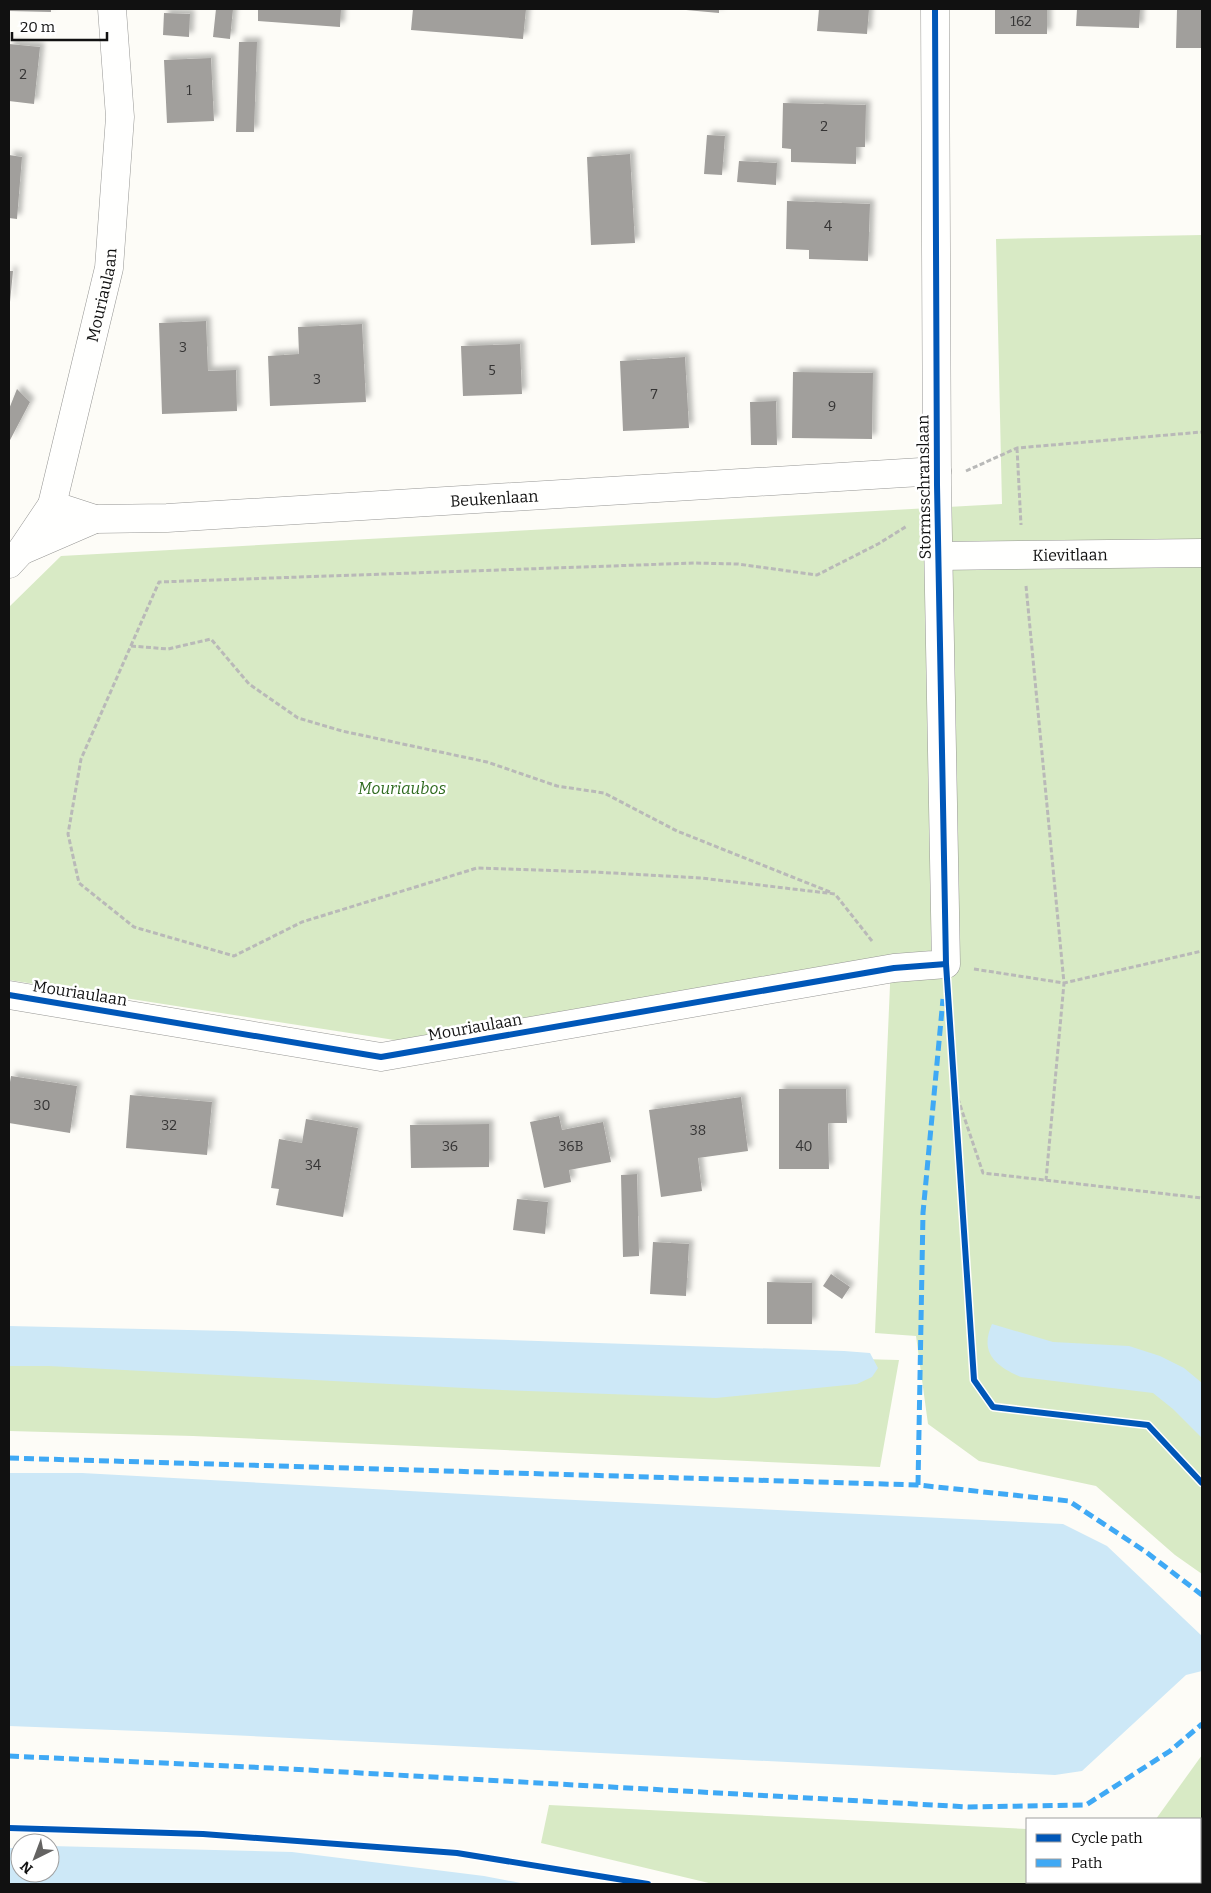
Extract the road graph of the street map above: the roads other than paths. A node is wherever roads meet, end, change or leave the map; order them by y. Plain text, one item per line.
1 (112, 9) edge
2 (935, 9) edge
3 (937, 488) junction
4 (52, 505) junction
5 (95, 519) junction
6 (1202, 553) edge
7 (938, 556) junction
8 (15, 557) edge
9 (946, 964) joint
10 (9, 995) edge

1 - 4 street, Mouriaulaan
2 - 3 street, Stormsschranslaan
3 - 5 street, Beukenlaan
3 - 7 street, Stormsschranslaan
4 - 5 street, Beukenlaan
4 - 8 street, Mouriaulaan
5 - 8 street
6 - 7 street, Kievitlaan
7 - 9 street, Stormsschranslaan
9 - 10 street, Mouriaulaan

